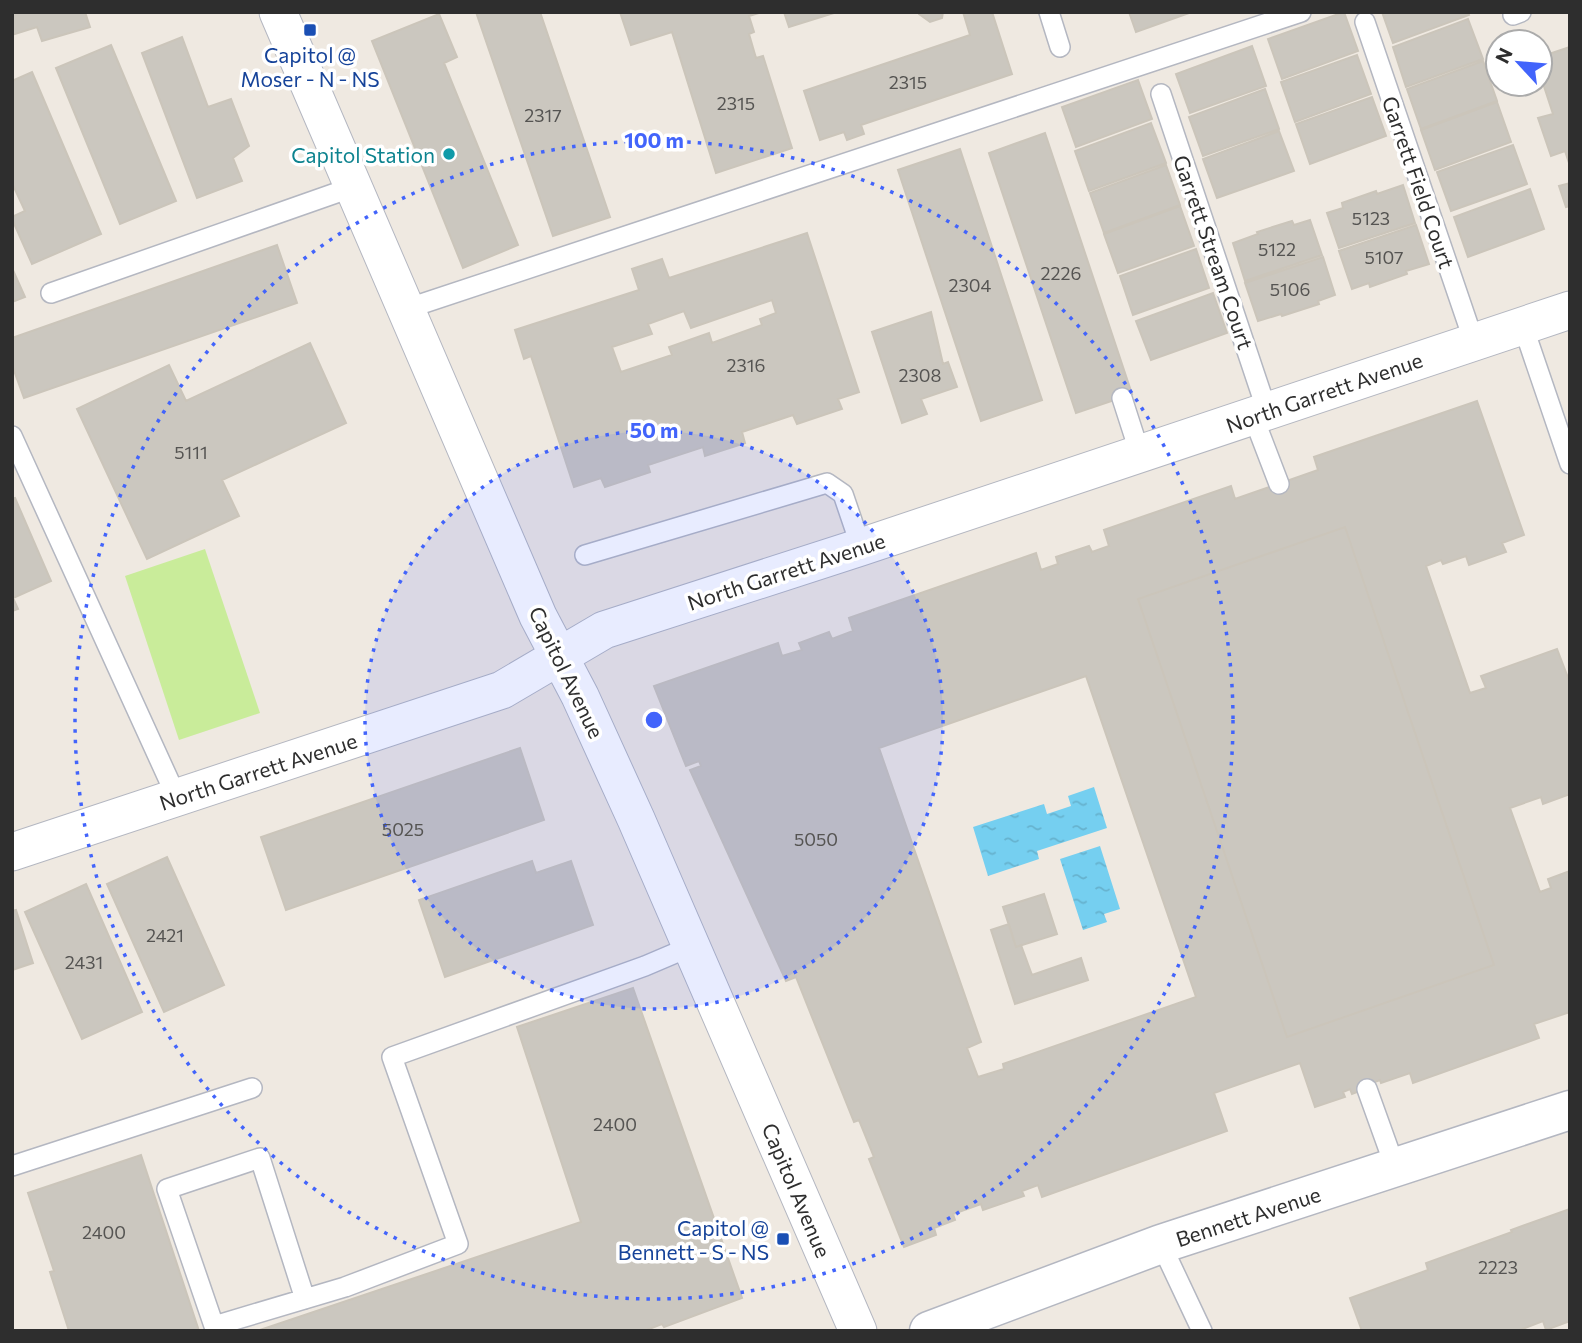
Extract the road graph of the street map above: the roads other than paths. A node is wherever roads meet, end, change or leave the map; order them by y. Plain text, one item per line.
1 (278, 12) edge
2 (1049, 12) edge
3 (1301, 12) edge
4 (1365, 22) dead end
5 (1060, 47) dead end
6 (1161, 94) dead end
7 (353, 187) junction
8 (51, 293) dead end
9 (406, 309) junction
10 (1570, 310) edge
11 (1523, 326) junction
12 (1474, 342) junction
13 (1122, 398) dead end
14 (1260, 413) junction
15 (12, 436) edge
16 (1140, 454) junction
17 (1570, 464) edge
18 (21, 480) edge
19 (1279, 484) dead end
20 (861, 547) junction
21 (585, 555) dead end
22 (558, 656) junction
23 (177, 798) junction
24 (12, 852) edge
25 (692, 946) junction
26 (252, 1088) dead end
27 (1367, 1089) dead end
28 (1570, 1110) edge
29 (12, 1166) edge
30 (1395, 1167) junction
31 (1161, 1244) junction
32 (305, 1298) junction
33 (858, 1331) edge
34 (929, 1331) edge
35 (1202, 1331) edge

1 - 7 street, Capitol Avenue
2 - 5 lane
3 - 9 lane
4 - 12 lane, Garrett Field Court
6 - 14 lane, Garrett Stream Court
7 - 8 lane
7 - 9 street, Capitol Avenue
9 - 22 street, Capitol Avenue
10 - 11 street, North Garrett Avenue
11 - 12 street, North Garrett Avenue
11 - 17 lane
12 - 14 street, North Garrett Avenue
13 - 16 lane
14 - 16 street, North Garrett Avenue
14 - 19 lane, Garrett Stream Court
15 - 18 lane
16 - 20 street, North Garrett Avenue
18 - 23 lane
20 - 21 lane
20 - 22 street, North Garrett Avenue
22 - 23 street, North Garrett Avenue
22 - 25 street, Capitol Avenue
23 - 24 street, North Garrett Avenue
25 - 32 lane
25 - 33 street, Capitol Avenue
26 - 29 lane
27 - 30 lane
28 - 30 street, Bennett Avenue
30 - 31 street, Bennett Avenue
31 - 34 street, Bennett Avenue
31 - 35 lane
32 - 32 lane

